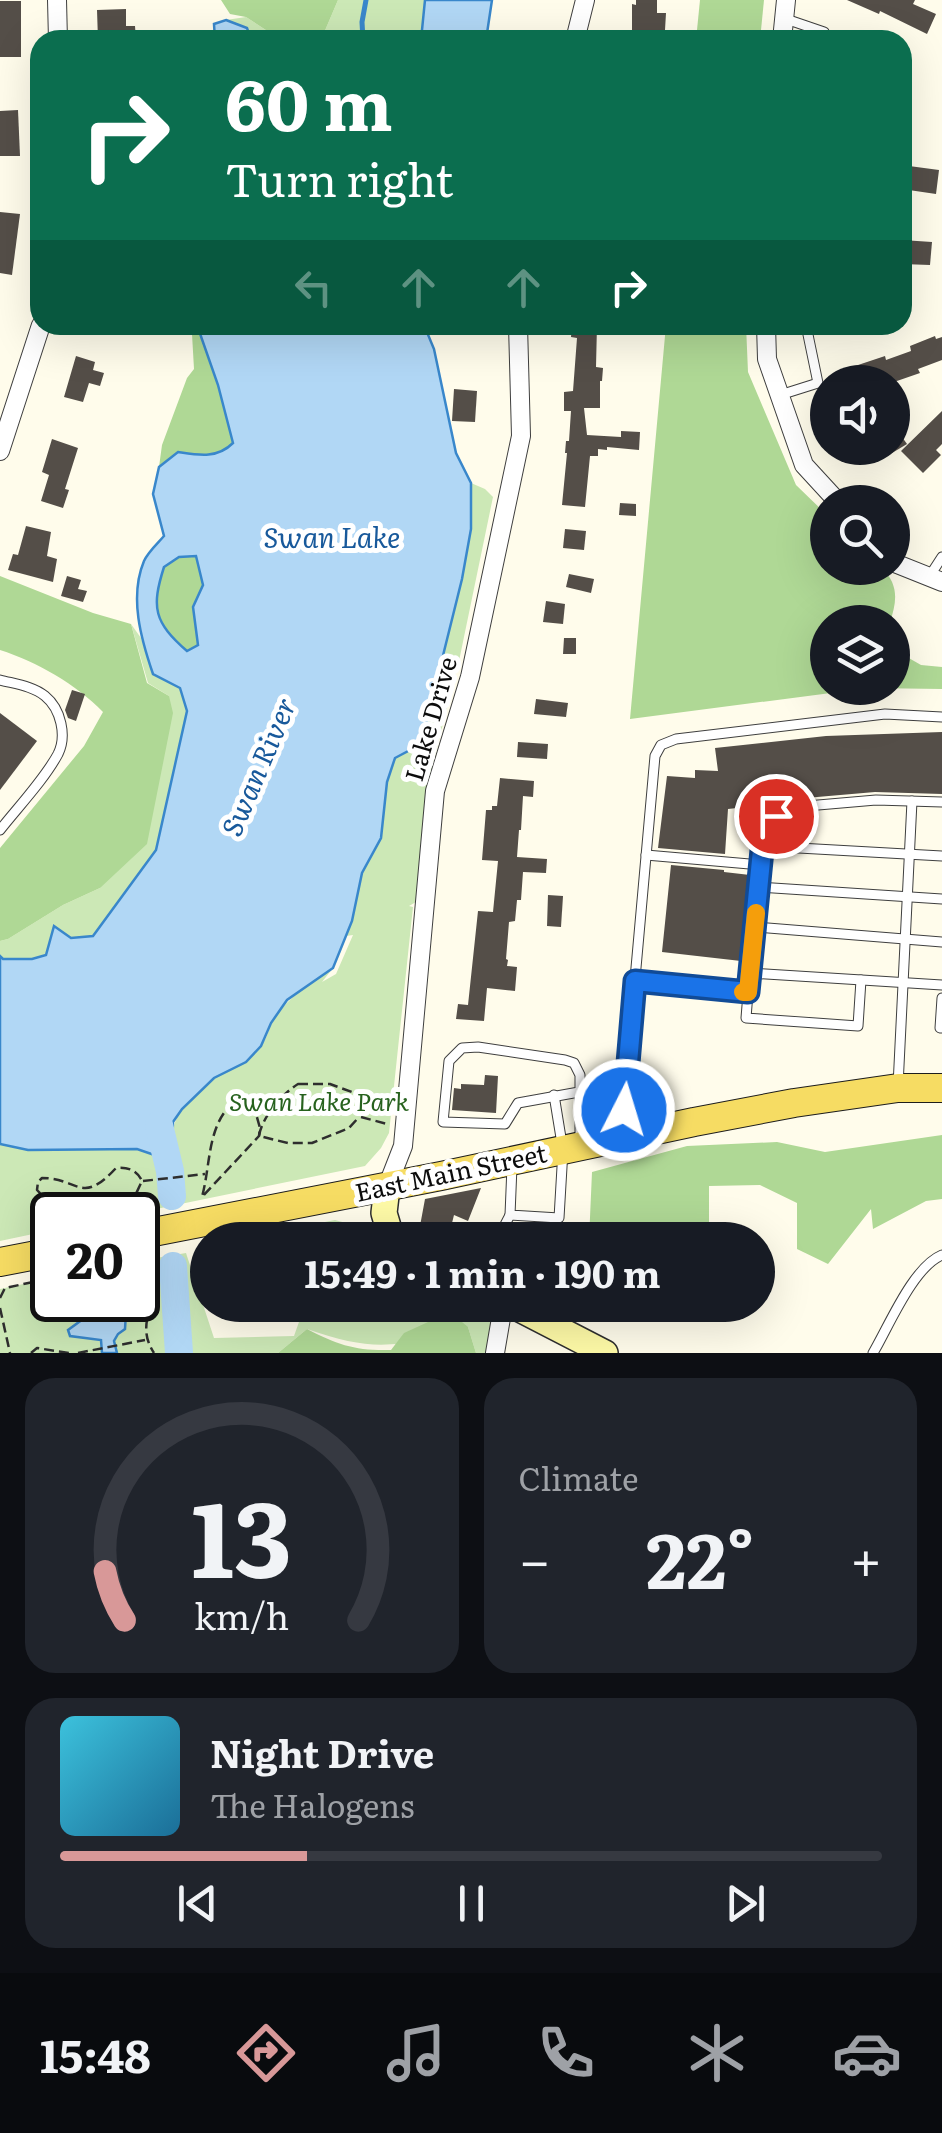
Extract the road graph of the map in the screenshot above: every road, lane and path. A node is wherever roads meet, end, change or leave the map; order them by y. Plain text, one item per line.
1 (57, 0) edge
2 (585, 0) edge
3 (785, 9) edge
4 (58, 30) edge
5 (577, 30) edge
6 (821, 30) edge
7 (38, 335) edge
8 (518, 335) edge
9 (767, 335) edge
10 (808, 335) edge
11 (780, 395) junction
12 (0, 451) edge
13 (822, 485) edge
14 (942, 557) edge
15 (910, 569) edge
16 (936, 580) edge
17 (0, 680) edge
18 (942, 717) edge
19 (912, 802) junction
20 (942, 802) edge
21 (0, 830) edge
22 (763, 846) junction
23 (909, 854) junction
24 (646, 855) junction
25 (942, 856) edge
26 (761, 865) junction
27 (759, 887) junction
28 (907, 898) junction
29 (942, 899) edge
30 (755, 927) junction
31 (905, 940) junction
32 (942, 942) edge
33 (750, 974) junction
34 (861, 980) junction
35 (635, 981) junction
36 (903, 982) junction
37 (942, 985) edge
38 (748, 992) junction
39 (942, 998) edge
40 (942, 1028) edge
41 (898, 1088) junction
42 (942, 1088) edge
43 (579, 1092) junction
44 (554, 1095) junction
45 (359, 1117) junction
46 (405, 1126) junction
47 (260, 1128) junction
48 (259, 1136) junction
49 (621, 1138) junction
50 (571, 1148) junction
51 (512, 1161) junction
52 (208, 1174) junction
53 (142, 1181) junction
54 (387, 1187) junction
55 (39, 1192) edge
56 (137, 1192) edge
57 (510, 1215) junction
58 (387, 1222) edge
59 (507, 1222) edge
60 (160, 1232) edge
61 (942, 1255) edge
62 (30, 1256) edge
63 (0, 1262) edge
64 (30, 1283) edge
65 (0, 1298) edge
66 (0, 1308) edge
67 (148, 1322) edge
68 (500, 1322) edge
69 (543, 1322) edge
70 (146, 1340) junction
71 (79, 1352) edge
72 (10, 1353) edge
73 (31, 1353) edge
74 (69, 1353) edge
75 (154, 1353) edge
76 (495, 1353) edge
77 (605, 1353) edge
78 (873, 1353) edge

1 - 4 street
2 - 5 street
3 - 6 lane
7 - 12 street
8 - 46 street, Lake Drive
9 - 11 street
10 - 11 lane
11 - 13 street
14 - 16 lane
15 - 16 street
17 - 21 lane
18 - 24 lane
19 - 20 lane
19 - 22 lane
19 - 23 lane
22 - 23 lane
22 - 26 lane
23 - 25 lane
23 - 28 lane
24 - 26 lane
24 - 35 lane
26 - 27 lane
27 - 28 lane
27 - 30 lane
28 - 29 lane
28 - 31 lane
30 - 31 lane
30 - 33 lane
31 - 32 lane
31 - 36 lane
33 - 34 lane
33 - 38 lane
34 - 36 lane
34 - 38 lane
35 - 38 lane
35 - 49 lane
36 - 37 lane
36 - 41 lane
39 - 40 lane
41 - 42 main road, East Main Street
41 - 49 main road, East Main Street
43 - 44 lane
43 - 44 lane
43 - 50 lane
44 - 50 lane
45 - 46 path
45 - 47 path
45 - 48 path
46 - 54 street, Lake Drive
47 - 48 path
47 - 52 path
48 - 52 path
49 - 50 main road, East Main Street
50 - 51 main road, East Main Street
50 - 57 lane
51 - 54 main road, East Main Street
51 - 57 lane
52 - 53 path
53 - 55 path
53 - 56 path
54 - 58 main road
54 - 60 main road, East Main Street
57 - 59 lane
61 - 78 lane
62 - 63 main road
64 - 65 path
66 - 72 path
67 - 70 path
68 - 76 street
69 - 77 main road
70 - 71 path
70 - 75 path
73 - 74 path

